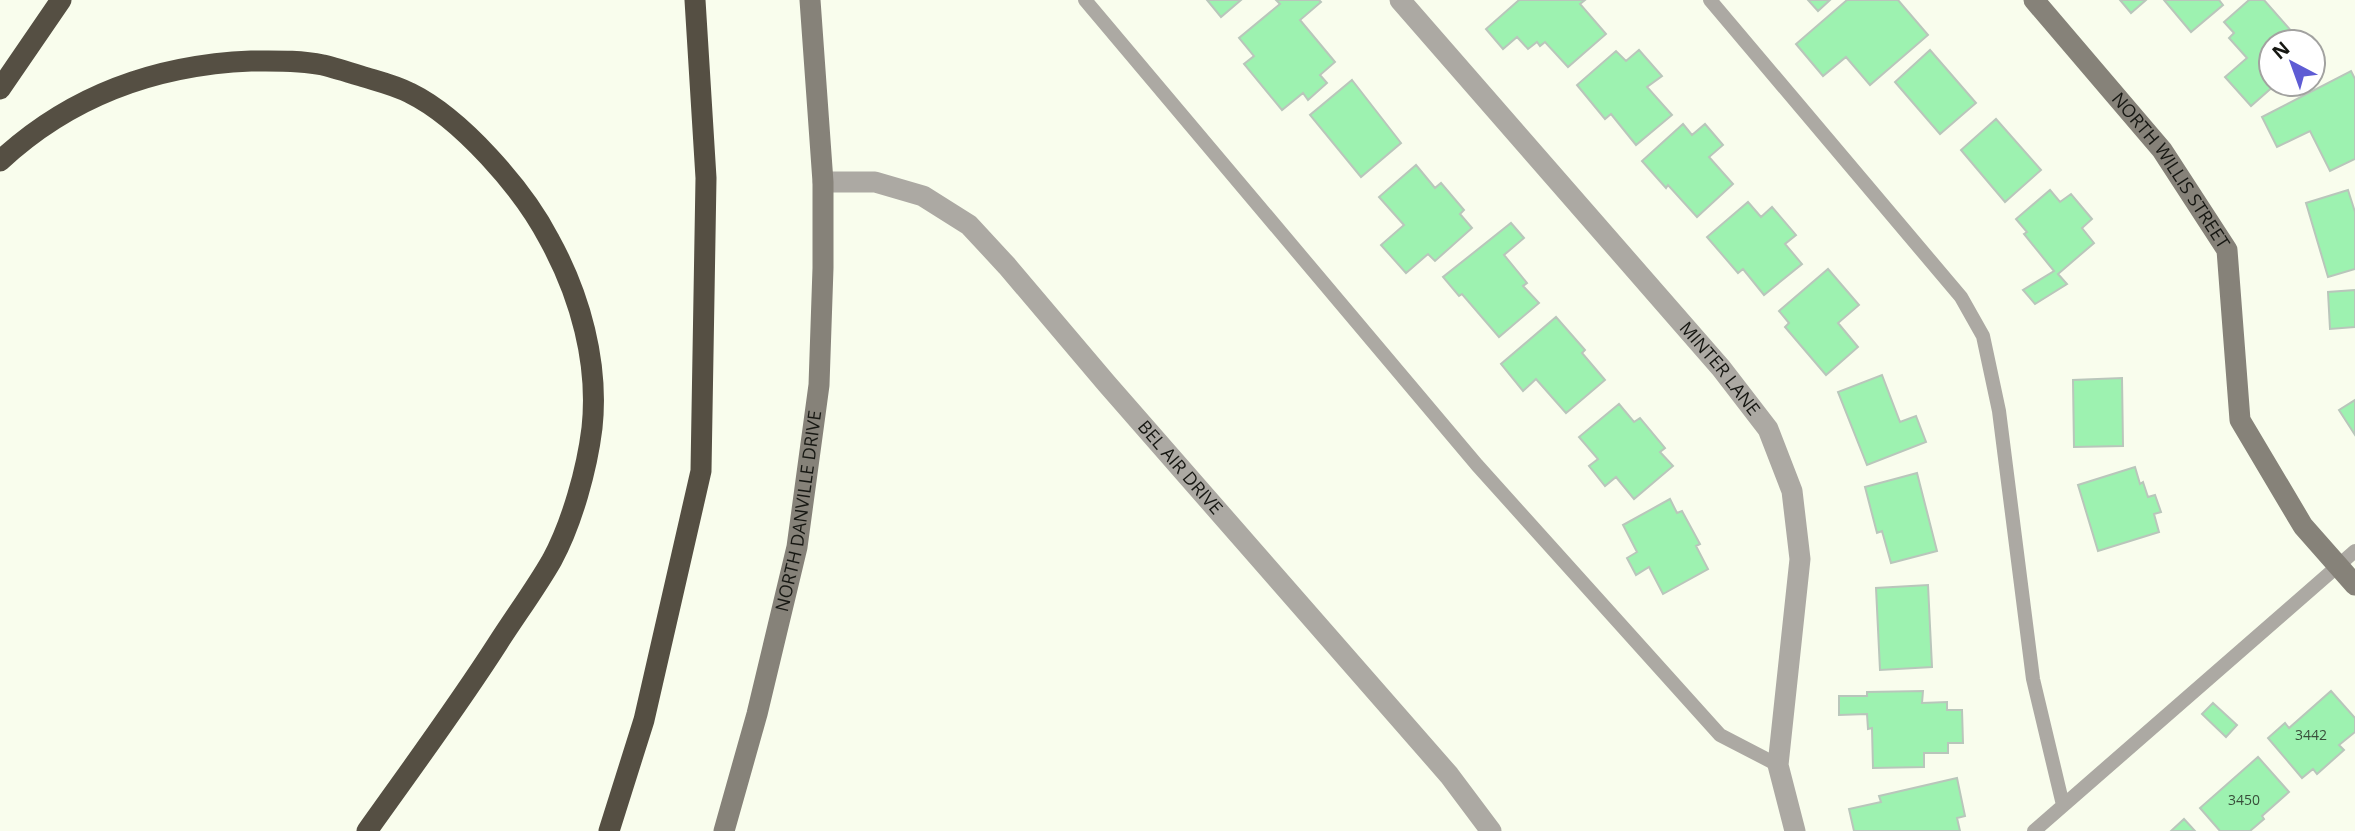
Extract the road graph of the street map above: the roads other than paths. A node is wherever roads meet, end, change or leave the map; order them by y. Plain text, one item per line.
1 (61, 0) edge
2 (695, 0) edge
3 (810, 0) edge
4 (1085, 0) edge
5 (1400, 0) edge
6 (1710, 0) edge
7 (2034, 0) edge
8 (0, 89) edge
9 (0, 160) edge
10 (823, 182) junction
11 (2355, 551) edge
12 (2338, 566) junction
13 (2355, 585) edge
14 (1778, 765) junction
15 (2063, 805) junction
16 (367, 831) edge
17 (609, 831) edge
18 (724, 831) edge
19 (1491, 831) edge
20 (1794, 831) edge
21 (2034, 831) edge

1 - 8 highway
2 - 17 highway
3 - 10 main road, NORTH DANVILLE DRIVE
4 - 14 lane
5 - 14 street, MINTER LANE
6 - 15 lane
7 - 12 main road, NORTH WILLIS STREET
9 - 16 highway
10 - 18 main road, NORTH DANVILLE DRIVE
10 - 19 street, BEL AIR DRIVE
11 - 12 lane
12 - 13 main road, NORTH WILLIS STREET
12 - 15 lane
14 - 20 street, MINTER LANE
15 - 21 lane

